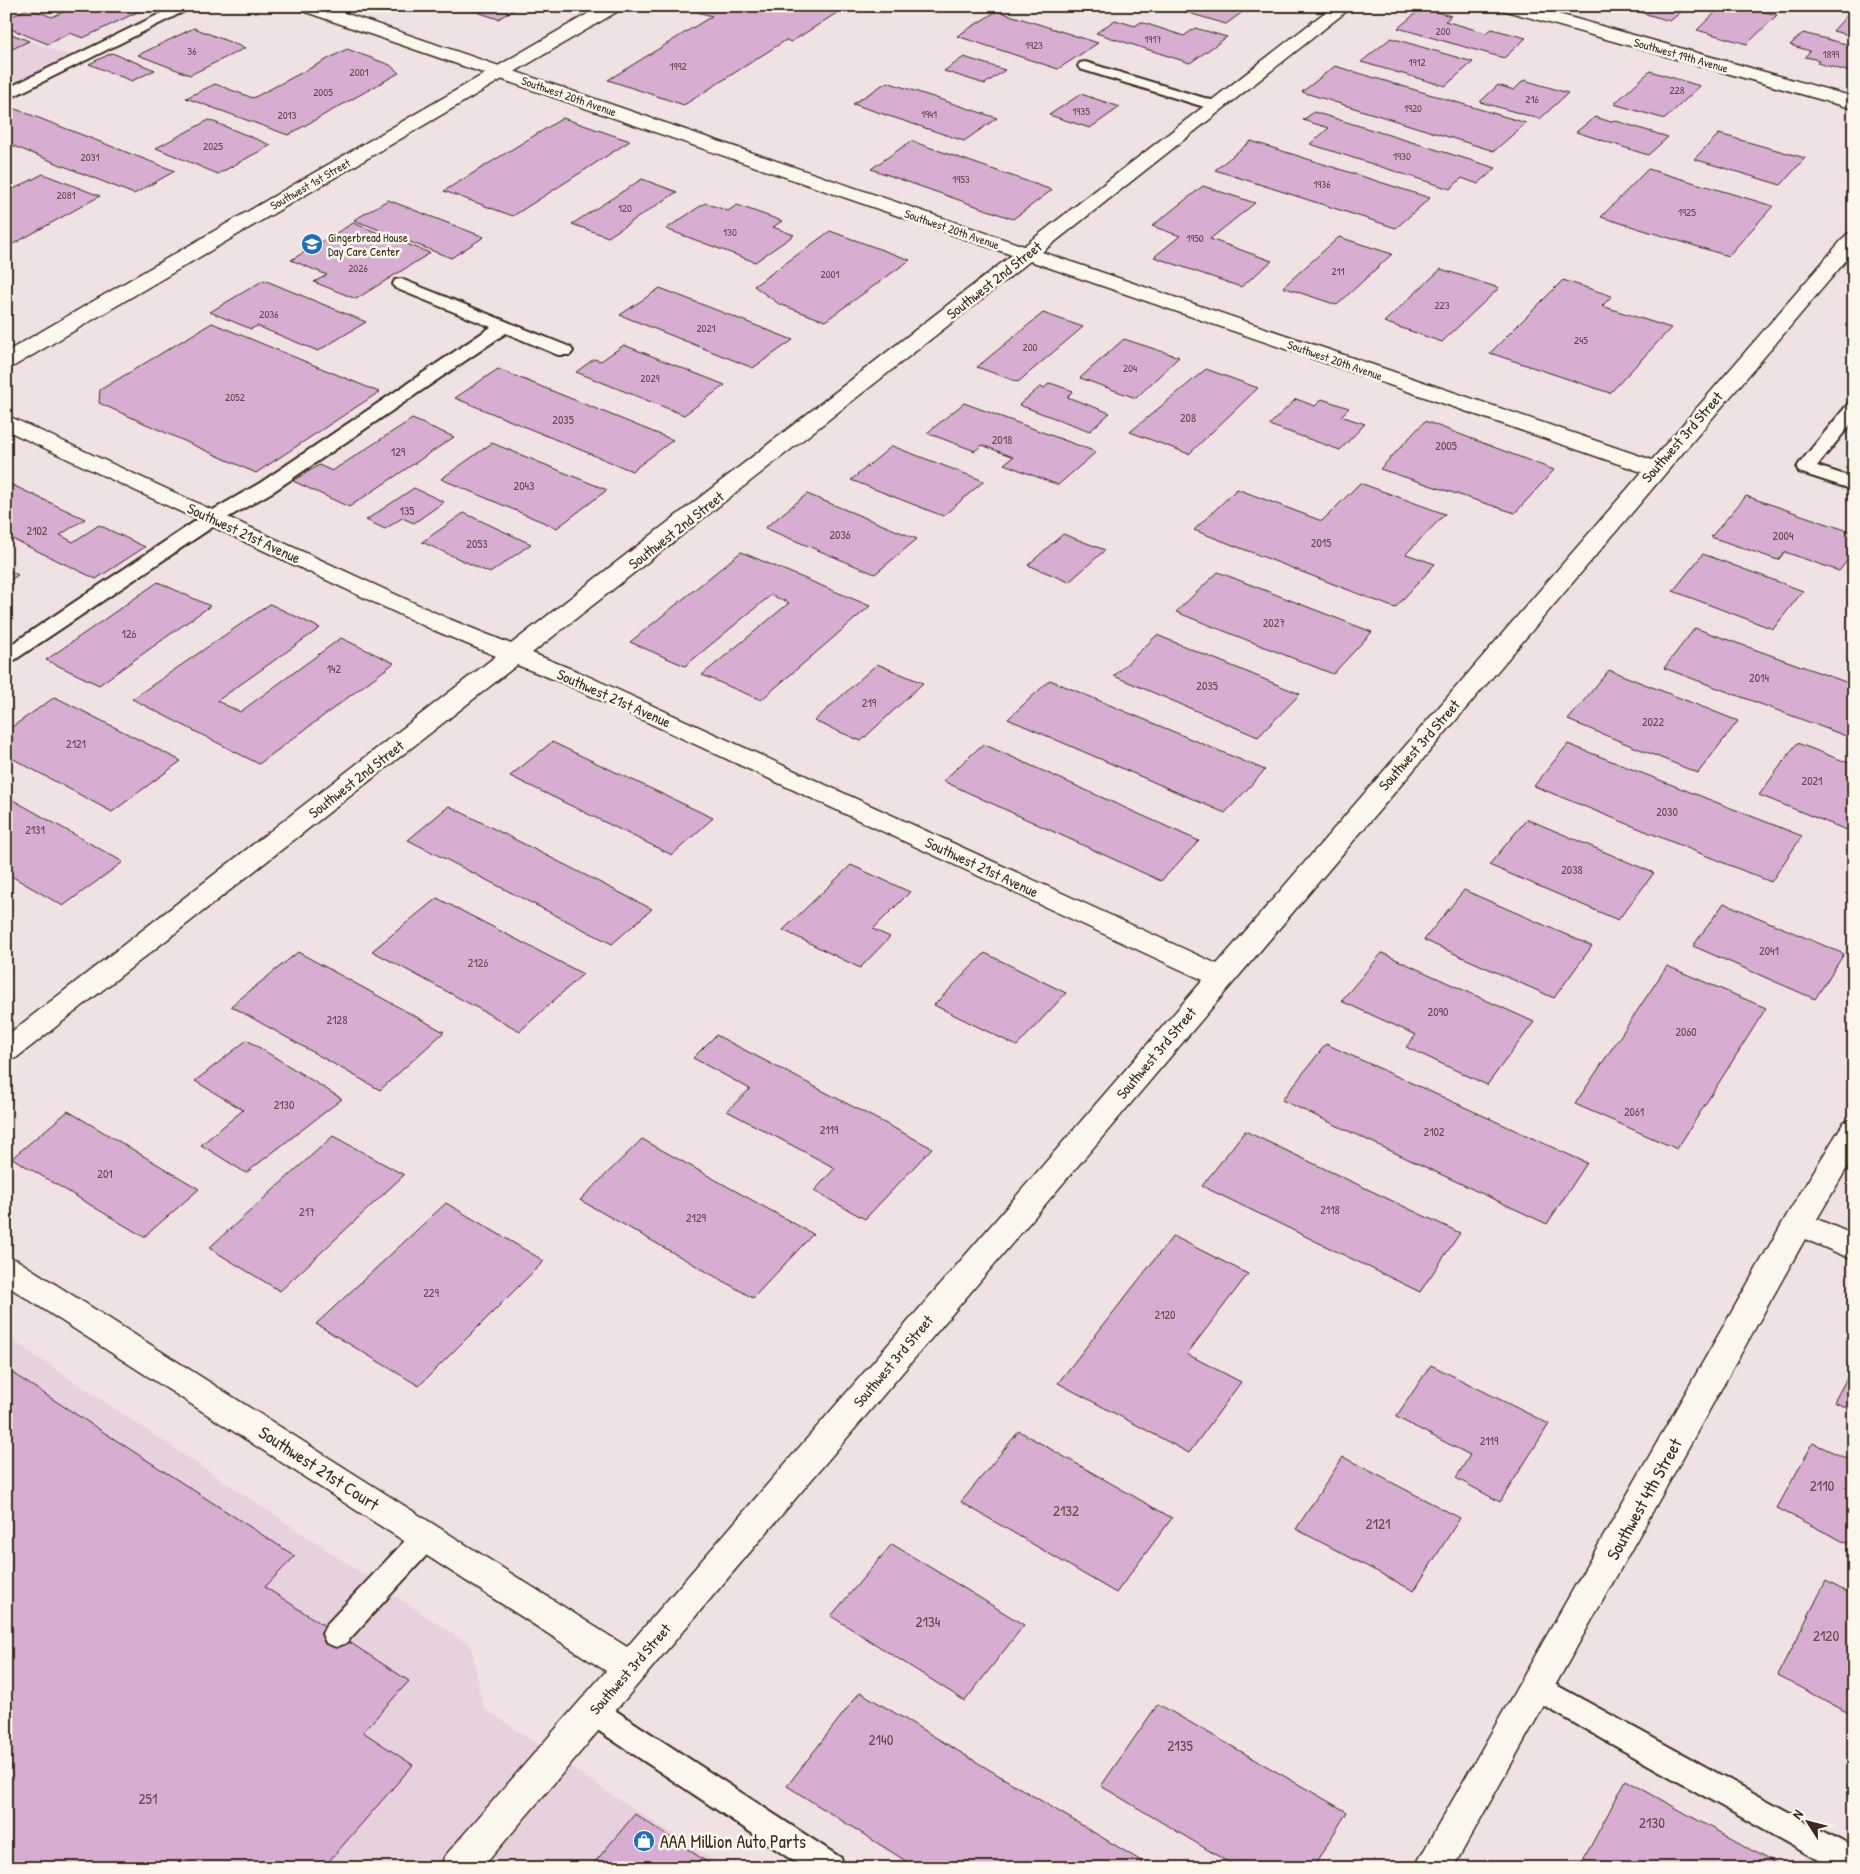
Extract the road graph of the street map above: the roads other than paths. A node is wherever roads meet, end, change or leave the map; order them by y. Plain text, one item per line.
1 (188, 6) edge
2 (306, 6) edge
3 (614, 6) edge
4 (1344, 6) edge
5 (1509, 6) edge
6 (1085, 66) dead end
7 (500, 73) junction
8 (6, 95) edge
9 (1854, 103) edge
10 (1216, 106) junction
11 (1854, 238) edge
12 (1026, 255) junction
13 (402, 284) dead end
14 (505, 326) junction
15 (564, 351) dead end
16 (6, 361) edge
17 (1854, 408) edge
18 (6, 422) edge
19 (1656, 469) junction
20 (1854, 484) edge
21 (213, 518) junction
22 (515, 655) junction
23 (6, 657) edge
24 (1221, 977) junction
25 (6, 1051) edge
26 (1854, 1130) edge
27 (1798, 1223) junction
28 (1854, 1248) edge
29 (6, 1269) edge
30 (426, 1537) junction
31 (336, 1634) dead end
32 (632, 1668) junction
33 (1538, 1688) junction
34 (594, 1712) junction
35 (1854, 1864) edge
36 (458, 1868) edge
37 (830, 1868) edge
38 (1432, 1868) edge

1 - 8 lane
2 - 7 street, Southwest 20th Avenue
3 - 7 street, Southwest 1st Street
4 - 10 street, Southwest 2nd Street
5 - 9 street, Southwest 19th Avenue
6 - 10 lane
7 - 12 street, Southwest 20th Avenue
7 - 16 street, Southwest 1st Street
10 - 12 street, Southwest 2nd Street
11 - 19 street, Southwest 3rd Street
12 - 19 street, Southwest 20th Avenue
12 - 22 street, Southwest 2nd Street
13 - 14 lane
14 - 15 lane
14 - 21 lane
17 - 20 lane
18 - 21 street, Southwest 21st Avenue
19 - 24 street, Southwest 3rd Street
21 - 22 street, Southwest 21st Avenue
21 - 23 lane
22 - 24 street, Southwest 21st Avenue
22 - 25 street, Southwest 2nd Street
24 - 32 street, Southwest 3rd Street
26 - 27 street, Southwest 4th Street
27 - 28 street
27 - 33 street, Southwest 4th Street
29 - 30 street, Southwest 21st Court
30 - 31 lane
30 - 32 street, Southwest 21st Court
32 - 34 street, Southwest 3rd Street
33 - 35 lane
33 - 38 street, Southwest 4th Street
34 - 36 street, Southwest 3rd Street
34 - 37 lane

